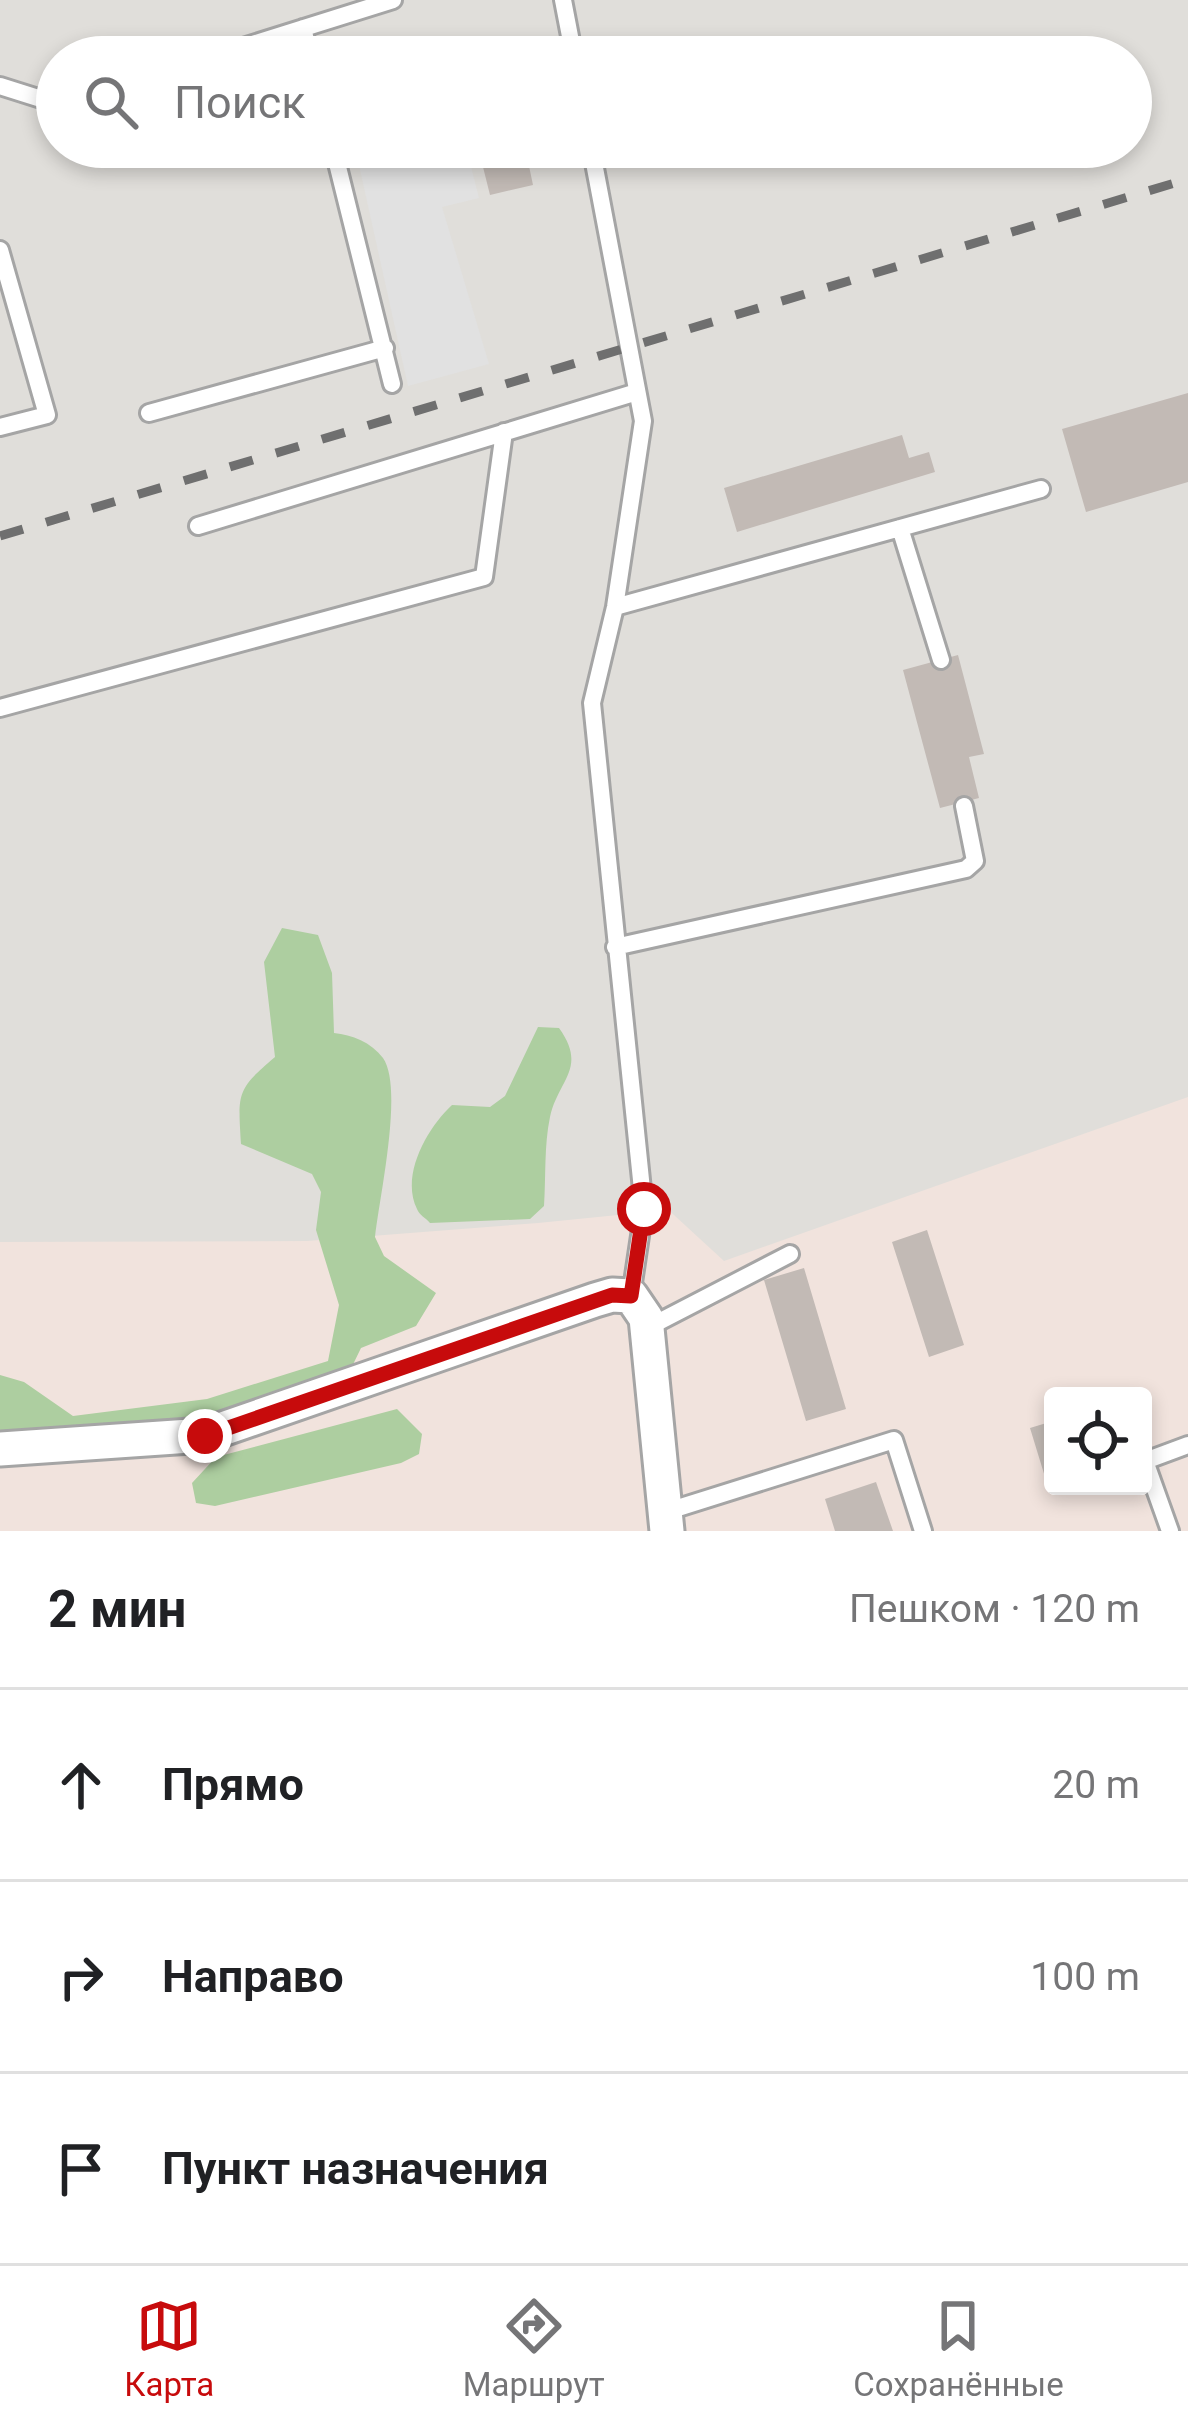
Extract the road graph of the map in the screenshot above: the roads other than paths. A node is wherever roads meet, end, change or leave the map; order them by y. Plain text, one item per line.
1 (393, 0) edge
2 (563, 0) edge
3 (303, 28) junction
4 (278, 36) edge
5 (305, 36) edge
6 (570, 36) edge
7 (0, 86) edge
8 (36, 97) edge
9 (338, 168) edge
10 (595, 168) edge
11 (0, 250) edge
12 (385, 348) junction
13 (392, 384) dead end
14 (637, 392) junction
15 (149, 413) dead end
16 (0, 427) edge
17 (505, 432) junction
18 (1041, 489) dead end
19 (198, 526) dead end
20 (900, 528) junction
21 (615, 607) junction
22 (941, 660) dead end
23 (0, 708) edge
24 (964, 806) dead end
25 (615, 947) junction
26 (790, 1254) dead end
27 (631, 1296) junction
28 (647, 1328) junction
29 (1188, 1445) edge
30 (0, 1449) edge
31 (666, 1521) edge
32 (923, 1531) edge
33 (1171, 1531) edge

1 - 3 lane
2 - 6 lane
3 - 4 lane
3 - 5 lane
7 - 8 lane
9 - 12 lane
10 - 14 lane
11 - 16 lane
12 - 13 lane
12 - 15 lane
14 - 17 lane
14 - 21 lane
17 - 19 lane
17 - 23 lane
18 - 20 lane
20 - 21 lane
20 - 22 lane
21 - 25 lane
24 - 25 lane
25 - 27 lane
26 - 28 lane
27 - 28 street
27 - 30 street
28 - 31 street
29 - 33 lane
31 - 32 lane

